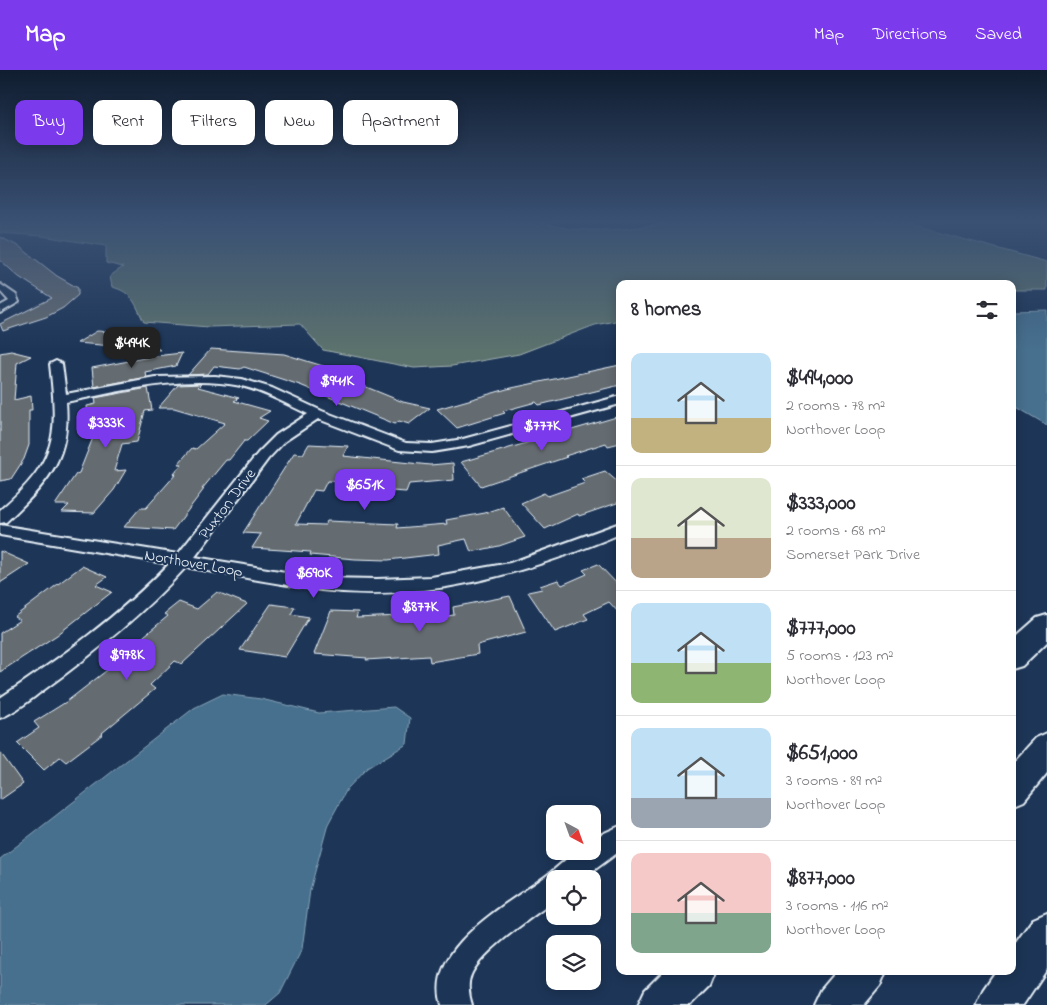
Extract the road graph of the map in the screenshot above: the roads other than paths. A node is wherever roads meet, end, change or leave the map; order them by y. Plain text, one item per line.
1 (0, 287) edge
2 (0, 310) edge
3 (56, 364) dead end
4 (60, 399) junction
5 (616, 401) edge
6 (317, 414) junction
7 (0, 518) edge
8 (0, 530) edge
9 (616, 530) edge
10 (183, 560) junction
11 (1047, 625) edge
12 (1016, 654) edge
13 (0, 709) edge
14 (1047, 748) edge
15 (1016, 785) edge
16 (616, 840) edge
17 (573, 870) edge
18 (546, 891) edge
19 (1047, 933) edge
20 (690, 975) edge
21 (862, 975) edge
22 (456, 1005) edge
23 (660, 1005) edge
24 (836, 1005) edge
25 (998, 1005) edge

1 - 2 street
3 - 4 street
4 - 6 street
4 - 7 street
5 - 6 street
6 - 10 street, Puxton Drive
8 - 10 street, Northover Loop
9 - 10 street, Northover Loop
10 - 13 street, Puxton Drive
11 - 12 highway
14 - 15 highway
16 - 17 street
18 - 22 street
19 - 25 highway
20 - 23 highway
21 - 24 highway

